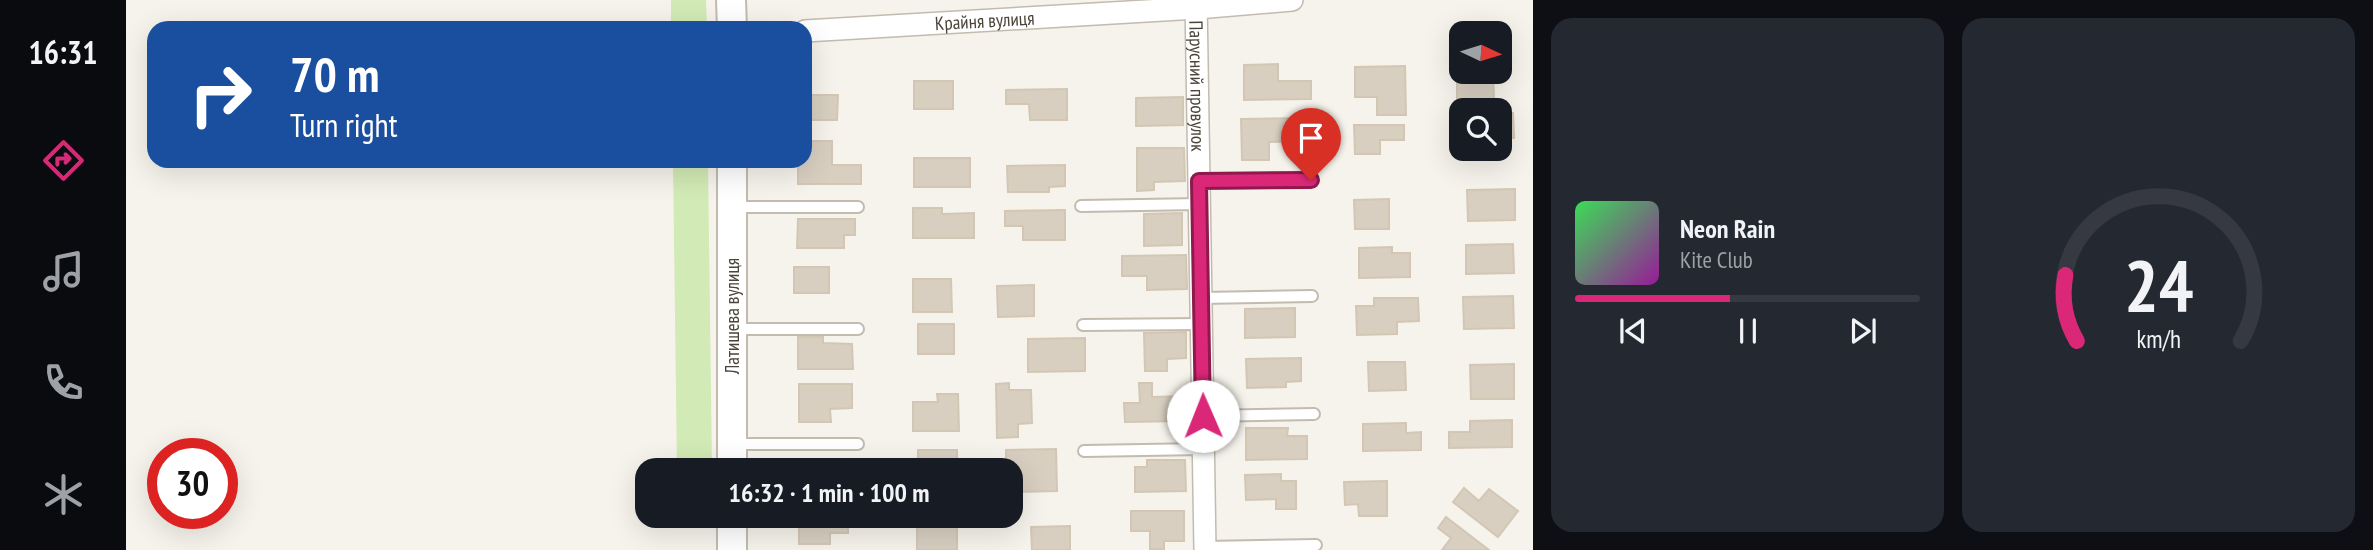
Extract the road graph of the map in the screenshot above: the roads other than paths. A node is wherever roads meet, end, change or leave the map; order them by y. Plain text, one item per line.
1 (732, 0) edge
2 (1292, 0) edge
3 (1197, 4) edge
4 (732, 21) edge
5 (812, 31) edge
6 (732, 168) edge
7 (1311, 180) dead end
8 (1199, 181) junction
9 (1200, 205) junction
10 (732, 206) junction
11 (1081, 206) dead end
12 (858, 207) dead end
13 (1312, 296) dead end
14 (1201, 298) junction
15 (1201, 324) junction
16 (1083, 325) dead end
17 (732, 329) junction
18 (858, 329) dead end
19 (1314, 414) dead end
20 (1203, 416) junction
21 (858, 444) dead end
22 (1203, 449) junction
23 (1084, 451) dead end
24 (732, 458) edge
25 (732, 528) edge
26 (1316, 545) dead end
27 (1205, 548) edge
28 (732, 550) edge

1 - 4 street
2 - 3 street, Крайня вулиця
3 - 5 street, Крайня вулиця
3 - 8 street, Парусний провулок
6 - 10 street, Латишева вулиця
7 - 8 lane
8 - 9 street, Парусний провулок
9 - 11 lane
9 - 14 street, Парусний провулок
10 - 12 lane
10 - 17 street, Латишева вулиця
13 - 14 lane
14 - 15 street, Парусний провулок
15 - 16 lane
15 - 20 street, Парусний провулок
17 - 18 lane
17 - 24 street, Латишева вулиця
19 - 20 lane
20 - 22 street, Парусний провулок
21 - 24 lane
22 - 23 lane
22 - 27 street, Парусний провулок
25 - 28 street
26 - 27 lane

